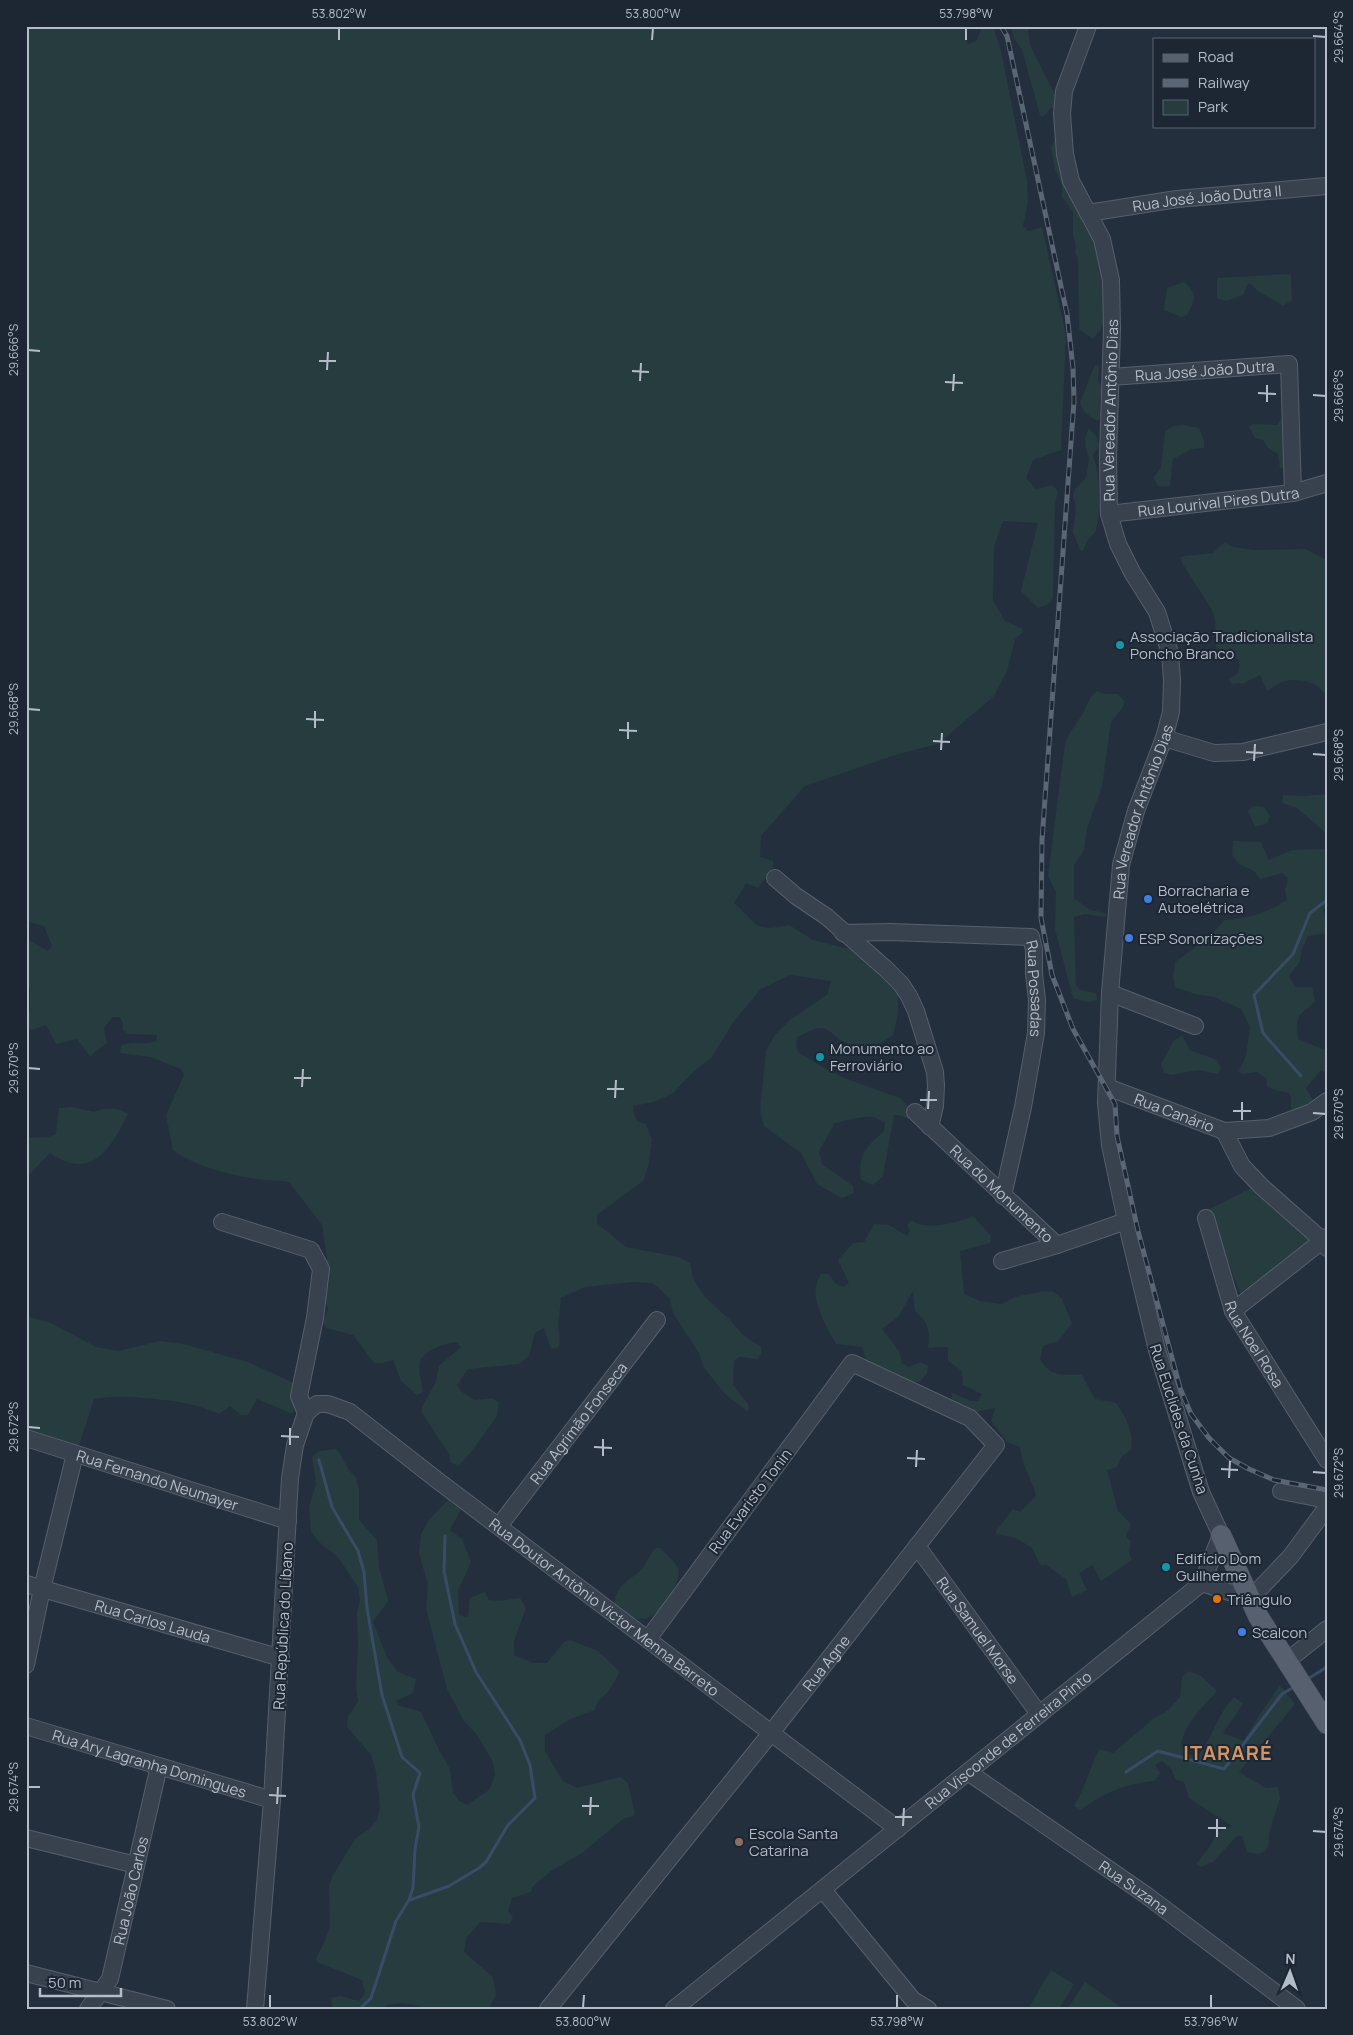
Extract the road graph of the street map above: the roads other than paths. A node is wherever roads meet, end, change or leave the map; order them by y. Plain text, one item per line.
1 (1088, 26) edge
2 (1327, 186) edge
3 (1088, 213) junction
4 (1111, 377) junction
5 (1327, 483) edge
6 (1293, 494) junction
7 (1109, 514) junction
8 (1327, 732) edge
9 (1164, 738) junction
10 (775, 878) dead end
11 (843, 933) junction
12 (1110, 994) junction
13 (1195, 1026) dead end
14 (1107, 1087) junction
15 (1327, 1101) edge
16 (915, 1112) dead end
17 (930, 1127) junction
18 (1224, 1131) junction
19 (1004, 1196) junction
20 (1206, 1218) dead end
21 (1126, 1221) junction
22 (222, 1222) dead end
23 (1325, 1242) edge
24 (1057, 1245) junction
25 (1002, 1261) dead end
26 (1233, 1311) junction
27 (657, 1320) dead end
28 (852, 1363) joint
29 (306, 1413) junction
30 (26, 1438) edge
31 (75, 1454) junction
32 (1327, 1460) edge
33 (1281, 1491) dead end
34 (1327, 1500) edge
35 (1327, 1507) edge
36 (288, 1521) junction
37 (499, 1526) junction
38 (1221, 1534) junction
39 (917, 1546) junction
40 (1202, 1583) junction
41 (26, 1584) edge
42 (42, 1589) junction
43 (1250, 1600) junction
44 (1327, 1629) edge
45 (648, 1639) junction
46 (281, 1658) junction
47 (1287, 1661) junction
48 (26, 1665) edge
49 (1039, 1714) junction
50 (1327, 1724) edge
51 (26, 1726) edge
52 (771, 1733) junction
53 (159, 1766) junction
54 (968, 1772) junction
55 (272, 1800) junction
56 (898, 1829) junction
57 (26, 1838) edge
58 (136, 1865) junction
59 (823, 1890) junction
60 (26, 1973) edge
61 (101, 1992) junction
62 (88, 2009) edge
63 (166, 2009) edge
64 (255, 2009) edge
65 (548, 2009) edge
66 (674, 2009) edge
67 (928, 2009) edge
68 (1297, 2009) edge

1 - 3 street, Rua Vereador Antônio Dias
2 - 3 street, Rua José João Dutra II
3 - 4 street, Rua Vereador Antônio Dias
4 - 6 street, Rua José João Dutra
4 - 7 street, Rua Vereador Antônio Dias
5 - 6 street, Rua Lourival Pires Dutra
6 - 7 street, Rua Lourival Pires Dutra
7 - 9 street, Rua Vereador Antônio Dias
8 - 9 street
9 - 12 street, Rua Vereador Antônio Dias
10 - 11 street
11 - 17 street
11 - 19 street, Rua Possadas
12 - 13 street
12 - 14 street, Rua Vereador Antônio Dias
14 - 18 street, Rua Canário
14 - 21 street, Rua Euclides da Cunha
15 - 18 street, Rua Canário
16 - 17 street, Rua do Monumento
17 - 19 street, Rua do Monumento
18 - 23 street
19 - 24 street, Rua do Monumento
20 - 26 street, Rua Noel Rosa
21 - 24 street, Rua do Monumento
21 - 38 street, Rua Euclides da Cunha
22 - 29 street
23 - 26 street
24 - 25 street
26 - 32 street, Rua Noel Rosa
27 - 37 street, Rua Agrimão Fonseca
28 - 39 street, Rua Agne
28 - 45 street, Rua Evaristo Tonin
29 - 36 street, Rua República do Líbano
29 - 37 street, Rua Doutor Antônio Victor Menna Barreto
30 - 31 street, Rua Fernando Neumayer
31 - 36 street, Rua Fernando Neumayer
31 - 42 street
33 - 34 street
35 - 43 street
36 - 46 street, Rua República do Líbano
37 - 45 street, Rua Doutor Antônio Victor Menna Barreto
38 - 40 street
38 - 43 main road, Rua Euclides da Cunha
39 - 49 street, Rua Samuel Morse
39 - 52 street, Rua Agne
40 - 43 street
40 - 49 street, Rua Visconde de Ferreira Pinto
41 - 42 street, Rua Carlos Lauda
42 - 46 street, Rua Carlos Lauda
42 - 48 street
43 - 47 main road, Rua Euclides da Cunha
44 - 47 street
45 - 52 street, Rua Doutor Antônio Victor Menna Barreto
46 - 55 street, Rua República do Líbano
47 - 50 main road, Rua Euclides da Cunha
49 - 54 street, Rua Visconde de Ferreira Pinto
51 - 53 street, Rua Ary Lagranha Domingues
52 - 56 street, Rua Doutor Antônio Victor Menna Barreto
52 - 65 street, Rua Agne
53 - 55 street, Rua Ary Lagranha Domingues
53 - 58 street, Rua João Carlos
54 - 56 street, Rua Visconde de Ferreira Pinto
54 - 68 street, Rua Suzana
55 - 64 street, Rua República do Líbano
56 - 59 street, Rua Visconde de Ferreira Pinto
57 - 58 street
58 - 61 street, Rua João Carlos
59 - 66 street, Rua Visconde de Ferreira Pinto
59 - 67 street
60 - 61 street
61 - 62 street, Rua João Carlos
61 - 63 street

